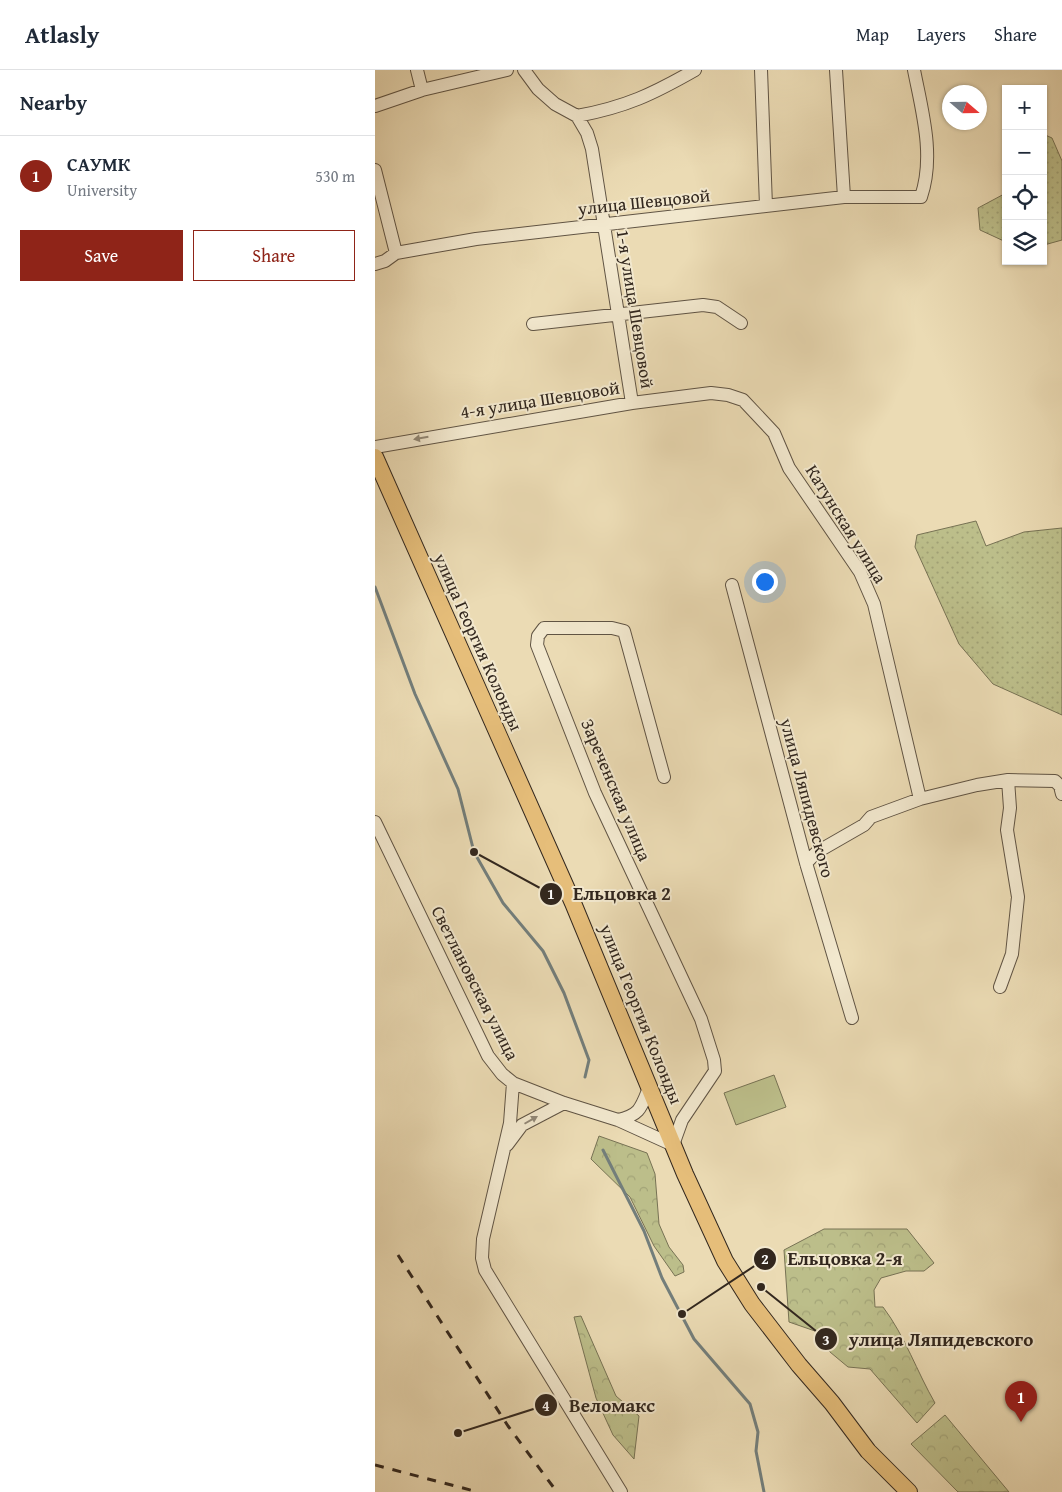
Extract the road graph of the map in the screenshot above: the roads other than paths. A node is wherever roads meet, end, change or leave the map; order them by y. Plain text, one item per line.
1 (417, 70) edge
2 (507, 70) edge
3 (524, 70) edge
4 (695, 70) edge
5 (761, 70) edge
6 (836, 70) edge
7 (914, 70) edge
8 (422, 90) junction
9 (375, 106) edge
10 (577, 116) junction
11 (375, 170) edge
12 (844, 197) junction
13 (767, 206) junction
14 (603, 224) junction
15 (396, 253) junction
16 (375, 264) edge
17 (617, 314) junction
18 (741, 323) dead end
19 (533, 324) dead end
20 (711, 393) joint
21 (632, 403) junction
22 (375, 447) edge
23 (375, 457) edge
24 (732, 585) dead end
25 (665, 777) dead end
26 (1008, 780) junction
27 (1062, 794) edge
28 (920, 799) junction
29 (375, 822) edge
30 (806, 863) junction
31 (1000, 987) dead end
32 (852, 1018) dead end
33 (513, 1083) junction
34 (649, 1088) junction
35 (564, 1103) junction
36 (618, 1120) junction
37 (673, 1145) junction
38 (505, 1148) junction
39 (621, 1492) edge
40 (909, 1492) edge

1 - 8 street
2 - 8 street
3 - 10 street
4 - 10 street
5 - 13 street
6 - 12 street
7 - 12 street, улица Шевцовой
8 - 9 street
10 - 14 street, 1-я улица Шевцовой
11 - 15 street
12 - 13 street, улица Шевцовой
13 - 14 street, улица Шевцовой
14 - 15 street, улица Шевцовой
14 - 17 street, 1-я улица Шевцовой
15 - 16 street, улица Шевцовой
17 - 18 street
17 - 19 street
17 - 21 street, 1-я улица Шевцовой
20 - 21 street, 4-я улица Шевцовой
20 - 28 street, Катунская улица
21 -> 22 street, 4-я улица Шевцовой
23 - 34 main road, улица Георгия Колонды
24 - 30 street, улица Ляпидевского
25 - 37 street, Зареченская улица
26 - 27 street
26 - 28 street
26 - 31 street
28 - 30 street
29 - 33 street, Светлановская улица
30 - 32 street, улица Ляпидевского
33 - 35 street, Светлановская улица
33 - 38 street
34 - 36 street
34 - 37 main road, улица Георгия Колонды
35 - 36 street, Светлановская улица
38 -> 35 street
36 - 37 street, Светлановская улица
37 - 40 main road, улица Георгия Колонды
38 - 39 street

